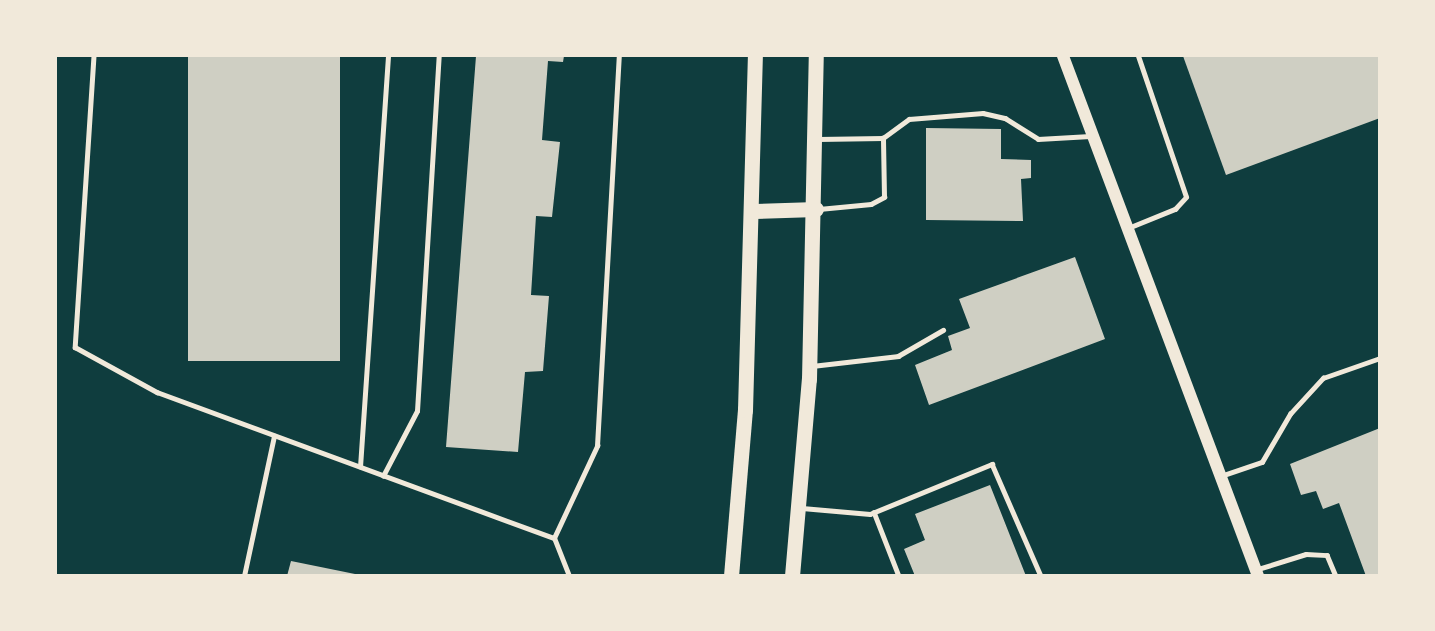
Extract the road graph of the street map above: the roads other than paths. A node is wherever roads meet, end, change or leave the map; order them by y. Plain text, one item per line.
1 (94, 56) edge
2 (388, 56) edge
3 (439, 56) edge
4 (619, 56) edge
5 (755, 56) edge
6 (816, 56) edge
7 (1063, 56) edge
8 (1138, 56) edge
9 (1093, 135) junction
10 (883, 138) junction
11 (816, 139) junction
12 (816, 209) junction
13 (754, 211) junction
14 (1128, 228) junction
15 (943, 330) dead end
16 (1380, 358) edge
17 (809, 366) junction
18 (274, 436) junction
19 (360, 467) junction
20 (383, 476) junction
21 (1221, 476) junction
22 (799, 508) junction
23 (874, 512) junction
24 (554, 538) junction
25 (1256, 573) edge
26 (244, 576) edge
27 (569, 576) edge
28 (731, 576) edge
29 (792, 576) edge
30 (899, 576) edge
31 (1041, 576) edge
32 (1336, 576) edge

1 - 18 lane
2 - 19 lane
3 - 20 lane
4 - 24 lane
5 - 13 main road
6 - 11 main road
7 - 9 main road
8 - 14 lane
9 - 10 lane
9 - 14 main road
10 - 11 lane
10 - 12 lane
11 - 12 main road
12 - 13 main road
12 - 17 main road
13 - 28 main road
14 - 21 main road
15 - 17 lane
16 - 21 lane
17 - 22 main road
18 - 19 lane
18 - 26 lane
19 - 20 lane
20 - 24 lane
21 - 25 main road
22 - 23 lane
22 - 29 main road
23 - 30 lane
23 - 31 lane
24 - 27 lane
25 - 32 lane

